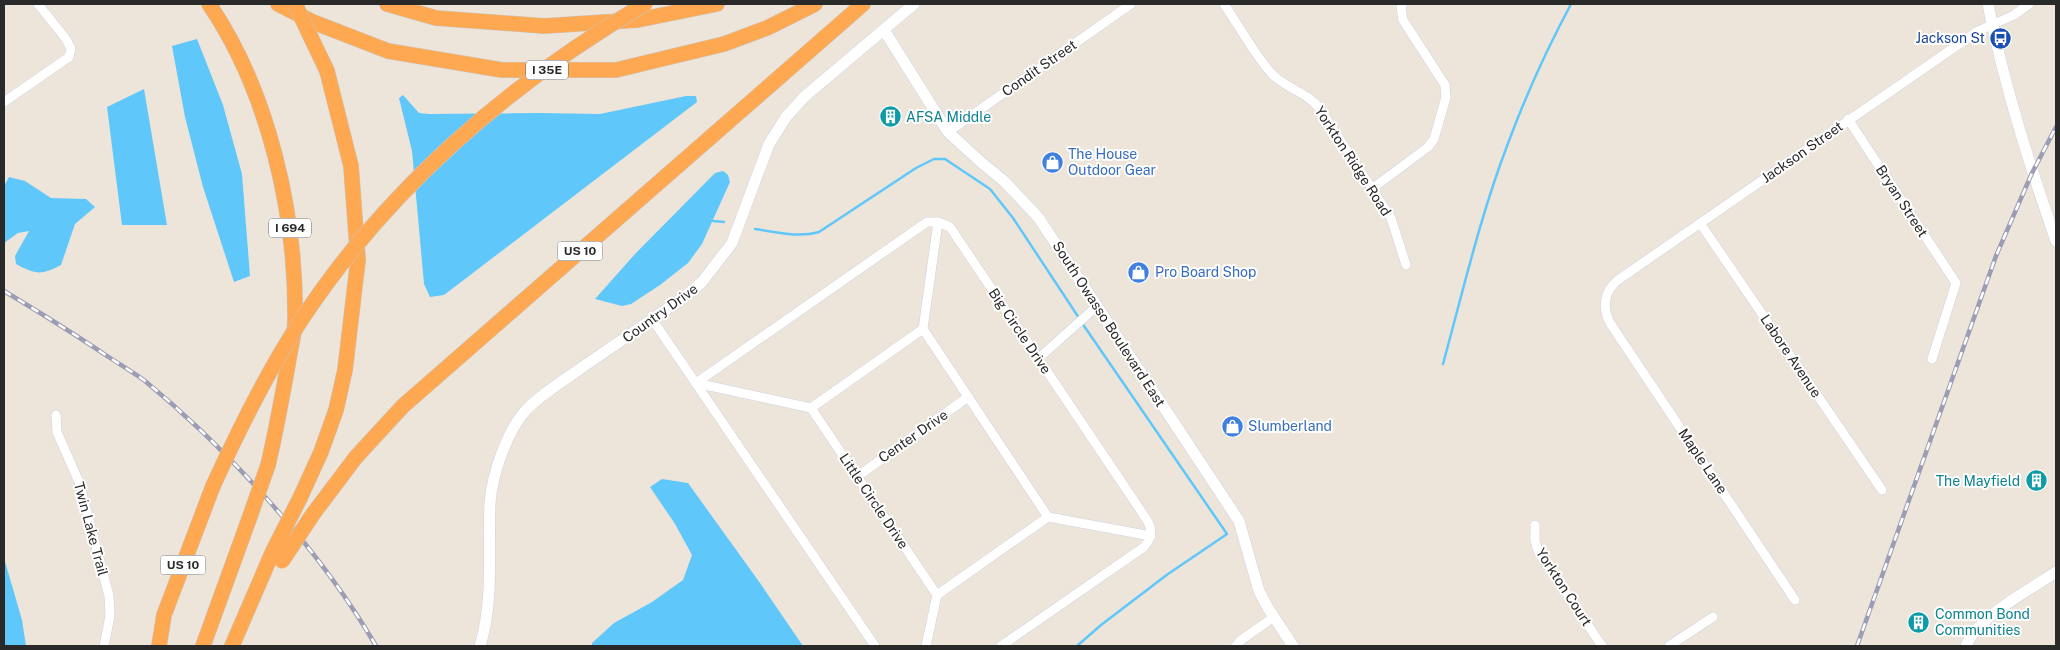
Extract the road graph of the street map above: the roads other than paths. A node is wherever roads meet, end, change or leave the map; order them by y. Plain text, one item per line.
1 (38, 4) edge
2 (209, 4) edge
3 (278, 4) edge
4 (295, 4) edge
5 (387, 4) edge
6 (645, 4) edge
7 (717, 4) edge
8 (815, 4) edge
9 (863, 4) edge
10 (914, 4) edge
11 (1131, 4) edge
12 (1224, 4) edge
13 (1403, 4) edge
14 (1988, 4) edge
15 (2029, 4) edge
16 (1992, 24) junction
17 (884, 30) junction
18 (4, 102) edge
19 (1848, 119) junction
20 (948, 132) junction
21 (1373, 188) junction
22 (938, 222) junction
23 (1700, 222) junction
24 (2056, 241) edge
25 (1406, 265) dead end
26 (1097, 306) junction
27 (652, 319) junction
28 (1610, 323) joint
29 (923, 329) junction
30 (1039, 358) junction
31 (1932, 359) dead end
32 (696, 383) junction
33 (968, 397) junction
34 (811, 408) junction
35 (56, 415) dead end
36 (858, 476) junction
37 (1882, 490) dead end
38 (1048, 517) junction
39 (1534, 525) dead end
40 (1151, 536) junction
41 (277, 556) junction
42 (2056, 572) edge
43 (937, 595) junction
44 (1795, 600) dead end
45 (1274, 617) junction
46 (1713, 617) dead end
47 (104, 646) edge
48 (159, 646) edge
49 (203, 646) edge
50 (232, 646) edge
51 (480, 646) edge
52 (875, 646) edge
53 (926, 646) edge
54 (1001, 646) edge
55 (1236, 646) edge
56 (1293, 646) edge
57 (1602, 646) edge
58 (1669, 646) edge
59 (1966, 646) edge

1 - 18 street
2 - 49 highway, I 694, bridge
3 - 8 highway, I 35E
4 - 41 highway, bridge
5 - 7 highway
6 - 48 highway, US 10, bridge
9 - 41 highway, US 10, bridge
10 - 17 street, Country Drive
11 - 20 street, Condit Street
12 - 21 street, Yorkton Ridge Road
13 - 21 street
14 - 16 street
15 - 16 street, Jackson Street
16 - 19 street, Jackson Street
16 - 24 street
17 - 20 street, South Owasso Boulevard East
17 - 27 street, Country Drive
19 - 23 street, Jackson Street
19 - 31 street, Bryan Street
20 - 26 street, South Owasso Boulevard East
21 - 25 street, Yorkton Ridge Road
22 - 29 street
22 - 30 street, Big Circle Drive
22 - 32 street
23 - 28 street, Jackson Street
23 - 37 street, Labore Avenue
26 - 30 street
26 - 45 street, South Owasso Boulevard East
27 - 32 street
27 - 51 street, Country Drive
28 - 44 street, Maple Lane
29 - 33 street
29 - 34 street
30 - 40 street, Big Circle Drive
32 - 34 street
32 - 52 street
33 - 36 street, Center Drive
33 - 38 street
34 - 36 street, Little Circle Drive
35 - 47 street, Twin Lake Trail
36 - 43 street, Little Circle Drive
38 - 40 street
38 - 43 street
39 - 57 street, Yorkton Court
40 - 54 street
41 - 50 highway
42 - 59 street
43 - 53 street
45 - 55 street
45 - 56 street, South Owasso Boulevard East
46 - 58 street

